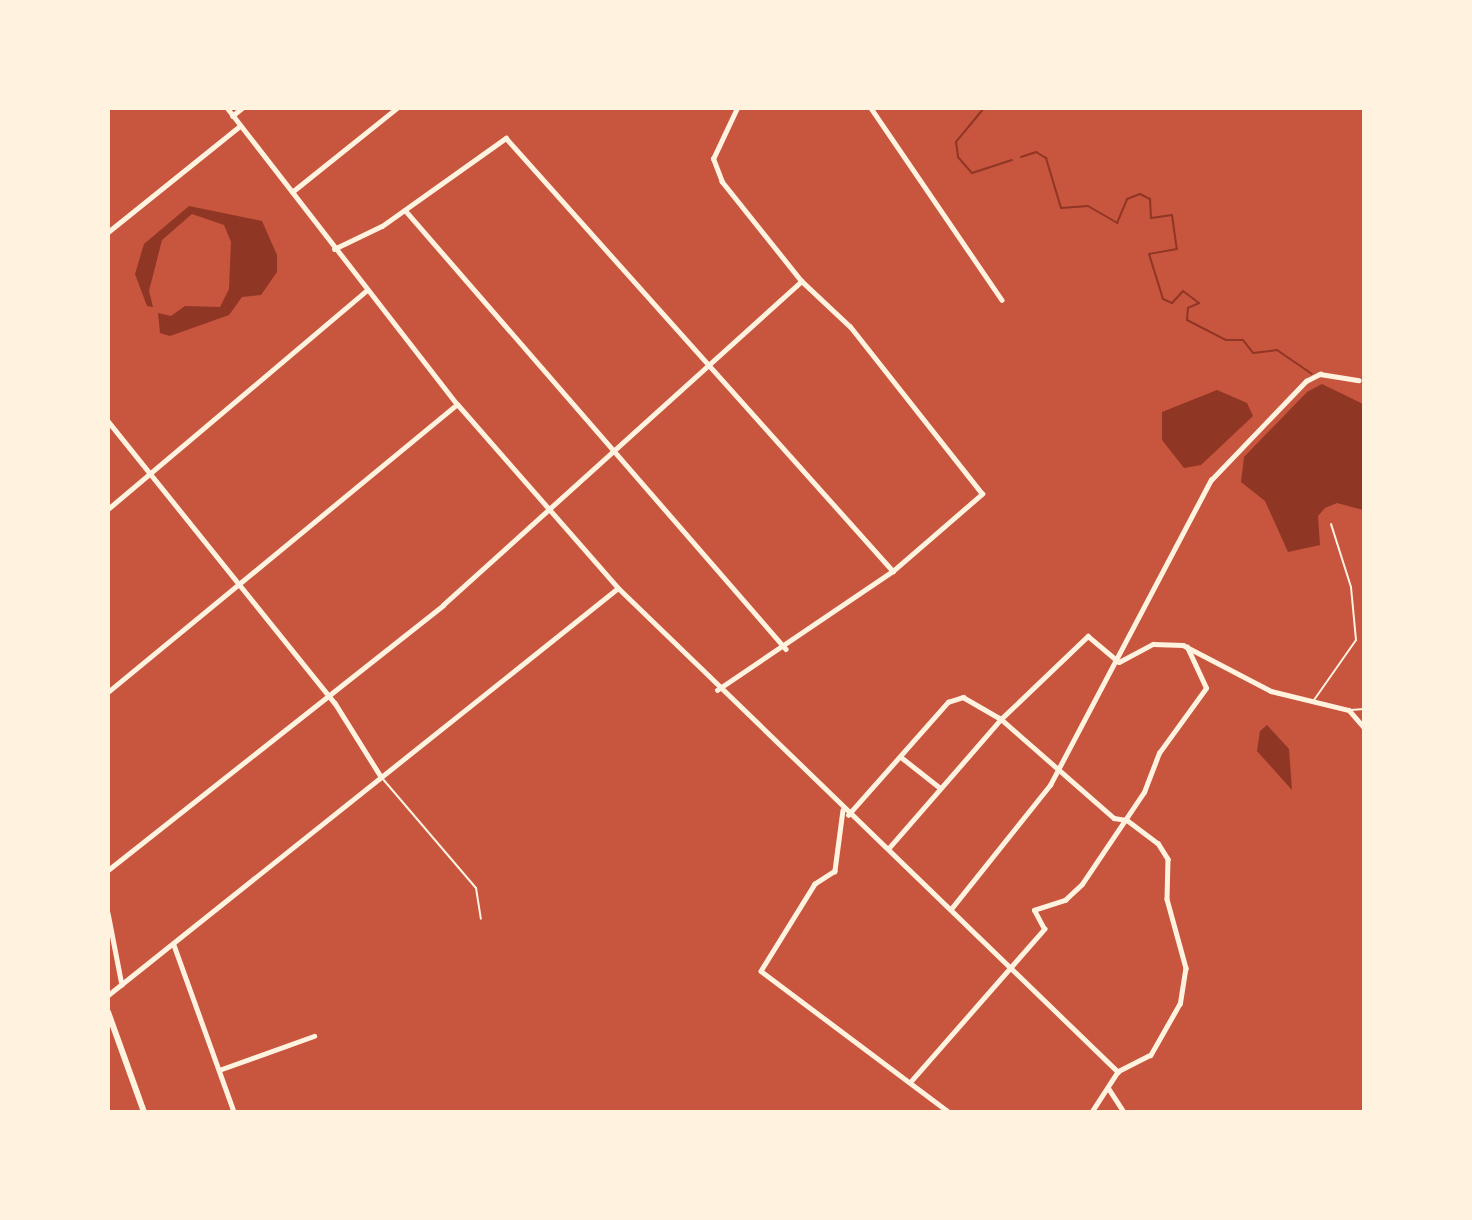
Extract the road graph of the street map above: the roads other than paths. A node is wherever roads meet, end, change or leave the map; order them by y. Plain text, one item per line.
1 (227, 108) edge
2 (242, 108) edge
3 (397, 108) edge
4 (737, 108) edge
5 (871, 108) edge
6 (232, 116) junction
7 (240, 126) junction
8 (291, 193) junction
9 (405, 210) junction
10 (108, 232) edge
11 (334, 249) junction
12 (801, 281) junction
13 (366, 291) junction
14 (1002, 300) dead end
15 (713, 363) junction
16 (1359, 380) dead end
17 (457, 404) junction
18 (108, 421) edge
19 (615, 450) junction
20 (149, 478) junction
21 (108, 509) edge
22 (548, 509) junction
23 (1331, 524) dead end
24 (893, 571) junction
25 (237, 584) junction
26 (618, 588) junction
27 (1187, 647) junction
28 (786, 649) junction
29 (1119, 662) junction
30 (717, 690) junction
31 (108, 692) edge
32 (329, 696) junction
33 (1314, 700) junction
34 (1363, 709) edge
35 (1349, 710) junction
36 (1001, 719) junction
37 (1363, 727) edge
38 (901, 757) junction
39 (1055, 773) junction
40 (380, 775) junction
41 (939, 787) junction
42 (846, 812) junction
43 (1122, 819) junction
44 (887, 850) junction
45 (108, 870) edge
46 (951, 909) junction
47 (108, 914) edge
48 (481, 919) dead end
49 (174, 945) junction
50 (1008, 968) junction
51 (122, 986) junction
52 (108, 995) edge
53 (108, 1012) edge
54 (314, 1036) dead end
55 (219, 1070) junction
56 (1118, 1072) junction
57 (912, 1080) junction
58 (1110, 1089) junction
59 (144, 1111) edge
60 (234, 1111) edge
61 (949, 1111) edge
62 (1092, 1111) edge
63 (1124, 1111) edge

1 - 6 street
2 - 6 street
3 - 8 street
4 - 12 street
5 - 14 street
6 - 7 street
7 - 8 street
7 - 10 street
8 - 11 street
9 - 11 street
9 - 15 street
9 - 19 street
11 - 13 street
12 - 15 street
12 - 24 street
13 - 17 street
13 - 20 street
15 - 19 street
15 - 24 street
16 - 29 street
17 - 22 street
17 - 25 street
18 - 20 street
19 - 22 street
19 - 28 street
20 - 21 street
20 - 25 street
22 - 26 street
22 - 32 street
23 - 33 lane
24 - 28 street
25 - 31 street
25 - 32 street
26 - 30 street
26 - 40 street
27 - 29 street
27 - 33 street
27 - 43 street
28 - 30 street
29 - 36 street
29 - 39 street
30 - 42 street
32 - 40 street
32 - 45 street
33 - 35 street
34 - 35 lane
35 - 37 street
36 - 38 street
36 - 39 street
36 - 41 street
38 - 41 street
38 - 42 street
39 - 43 street
39 - 46 street
40 - 48 lane
40 - 49 street
41 - 44 street
42 - 44 street
42 - 57 street
43 - 50 street
43 - 56 street
44 - 46 street
46 - 50 street
47 - 51 street
49 - 51 street
49 - 55 street
50 - 56 street
50 - 57 street
51 - 52 street
53 - 59 main road
54 - 55 street
55 - 60 street
56 - 58 street
57 - 61 street
58 - 62 street
58 - 63 street

